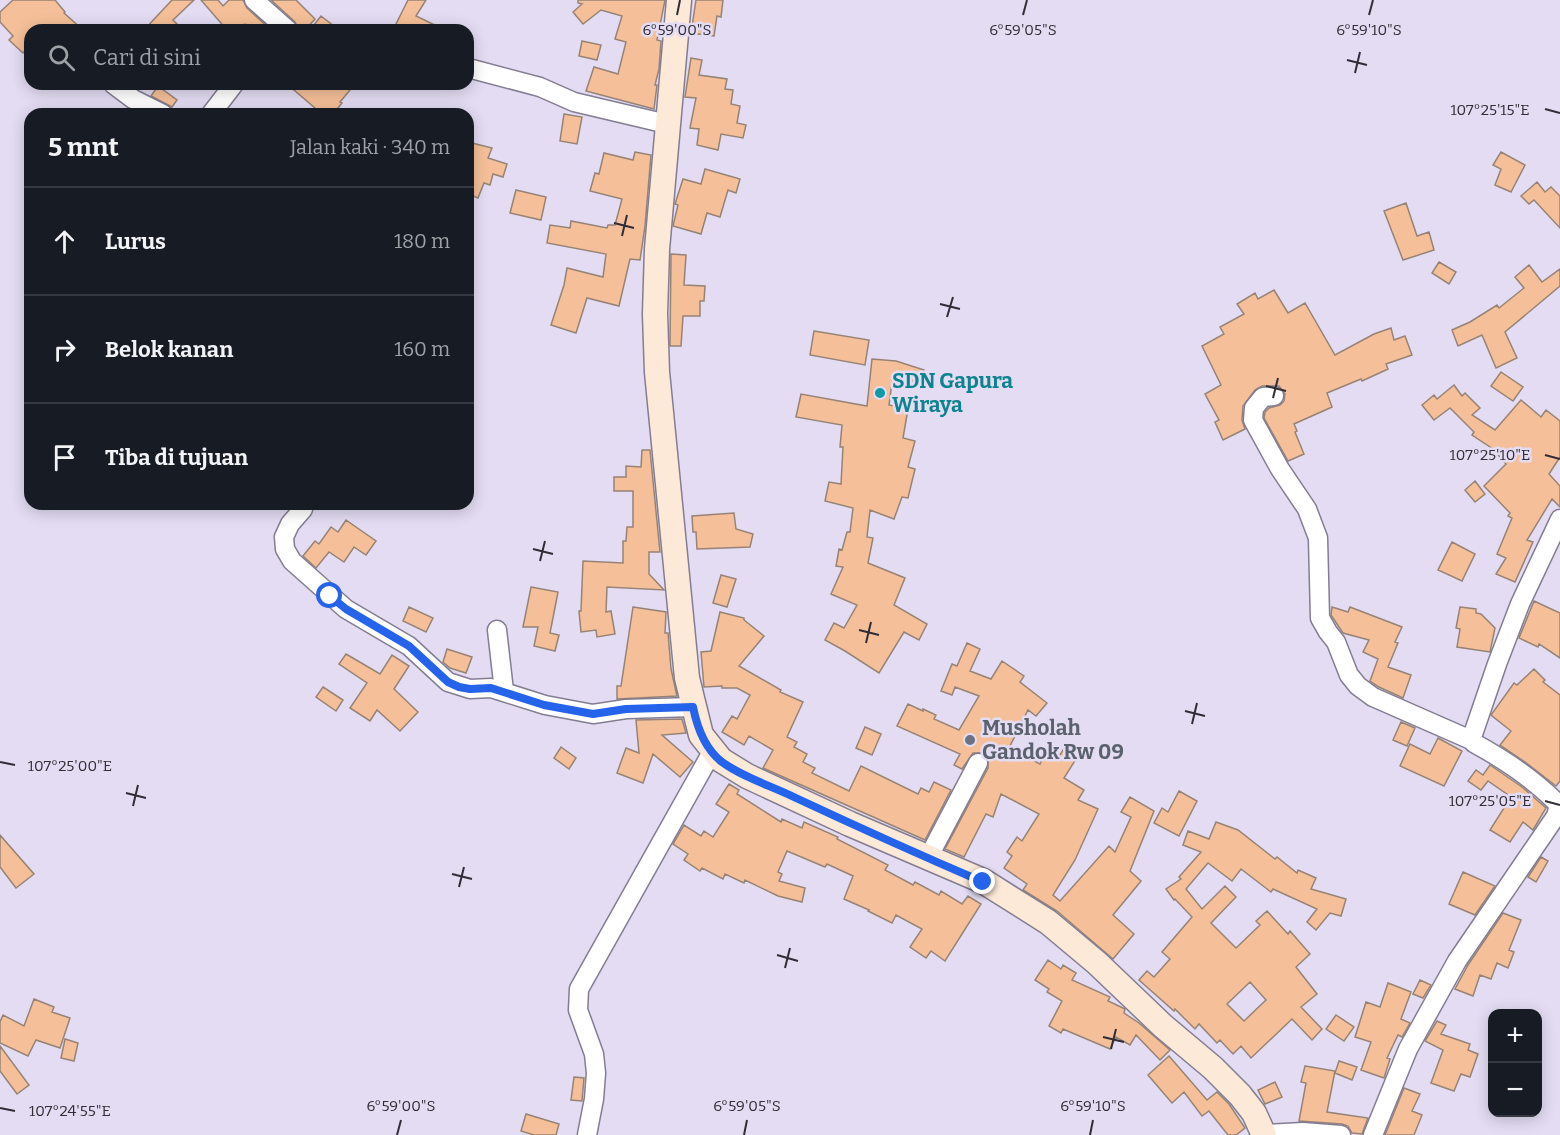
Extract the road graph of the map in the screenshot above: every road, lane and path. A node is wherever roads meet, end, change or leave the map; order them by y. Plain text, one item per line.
1 (254, 0) edge
2 (679, 0) edge
3 (275, 24) edge
4 (474, 70) edge
5 (121, 90) edge
6 (229, 90) edge
7 (151, 108) edge
8 (216, 108) edge
9 (667, 124) junction
10 (1274, 396) dead end
11 (302, 510) edge
12 (1560, 519) edge
13 (497, 630) dead end
14 (504, 691) junction
15 (693, 707) junction
16 (1471, 740) junction
17 (712, 752) junction
18 (978, 763) dead end
19 (928, 858) junction
20 (587, 1135) edge
21 (1264, 1135) edge
22 (1341, 1135) edge
23 (1372, 1135) edge

1 - 3 street
2 - 9 main road
4 - 9 street
5 - 7 street
6 - 8 street
9 - 15 main road
10 - 16 street
11 - 14 street
12 - 16 street
13 - 14 street
14 - 15 street
15 - 17 main road
16 - 23 street
17 - 19 main road
17 - 20 street
18 - 19 street
19 - 21 main road
21 - 22 street

